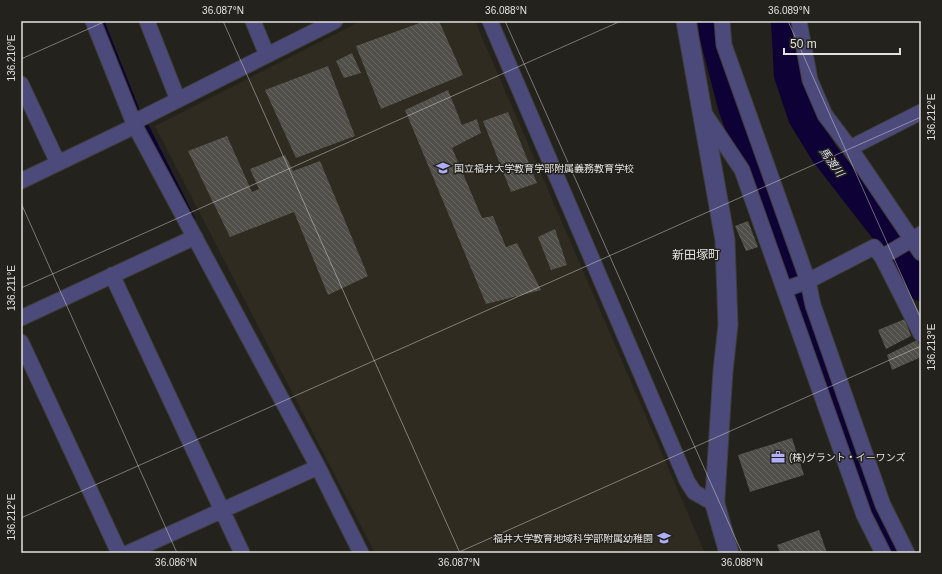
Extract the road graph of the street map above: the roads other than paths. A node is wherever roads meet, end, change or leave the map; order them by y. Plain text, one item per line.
1 (93, 21) edge
2 (147, 21) edge
3 (253, 21) edge
4 (335, 21) edge
5 (490, 21) edge
6 (686, 21) edge
7 (722, 21) edge
8 (799, 21) edge
9 (267, 55) junction
10 (21, 84) edge
11 (178, 100) junction
12 (702, 110) junction
13 (921, 112) edge
14 (134, 124) junction
15 (850, 148) junction
16 (58, 163) junction
17 (21, 180) edge
18 (195, 237) junction
19 (916, 237) edge
20 (921, 253) edge
21 (882, 257) junction
22 (112, 275) junction
23 (808, 281) junction
24 (786, 289) junction
25 (21, 318) edge
26 (921, 334) edge
27 (21, 342) edge
28 (318, 467) junction
29 (716, 504) junction
30 (223, 510) junction
31 (119, 553) edge
32 (128, 553) edge
33 (242, 553) edge
34 (361, 553) edge
35 (729, 553) edge
36 (884, 553) edge
37 (907, 553) edge

1 - 14 street
2 - 11 street
3 - 9 street
4 - 9 street
5 - 29 street
6 - 12 street
7 - 23 street
8 - 15 street
9 - 11 street
10 - 16 street
11 - 14 street
12 - 24 street
12 - 29 street
13 - 15 street
14 - 16 street
14 - 18 street
15 - 19 street
16 - 17 street
18 - 22 street
18 - 28 street
19 - 20 street
19 - 21 street
21 - 23 street
21 - 26 street
22 - 25 street
22 - 30 street
23 - 24 street
23 - 37 street
24 - 36 street
27 - 31 street
28 - 30 street
28 - 34 street
29 - 35 street
30 - 32 street
30 - 33 street

